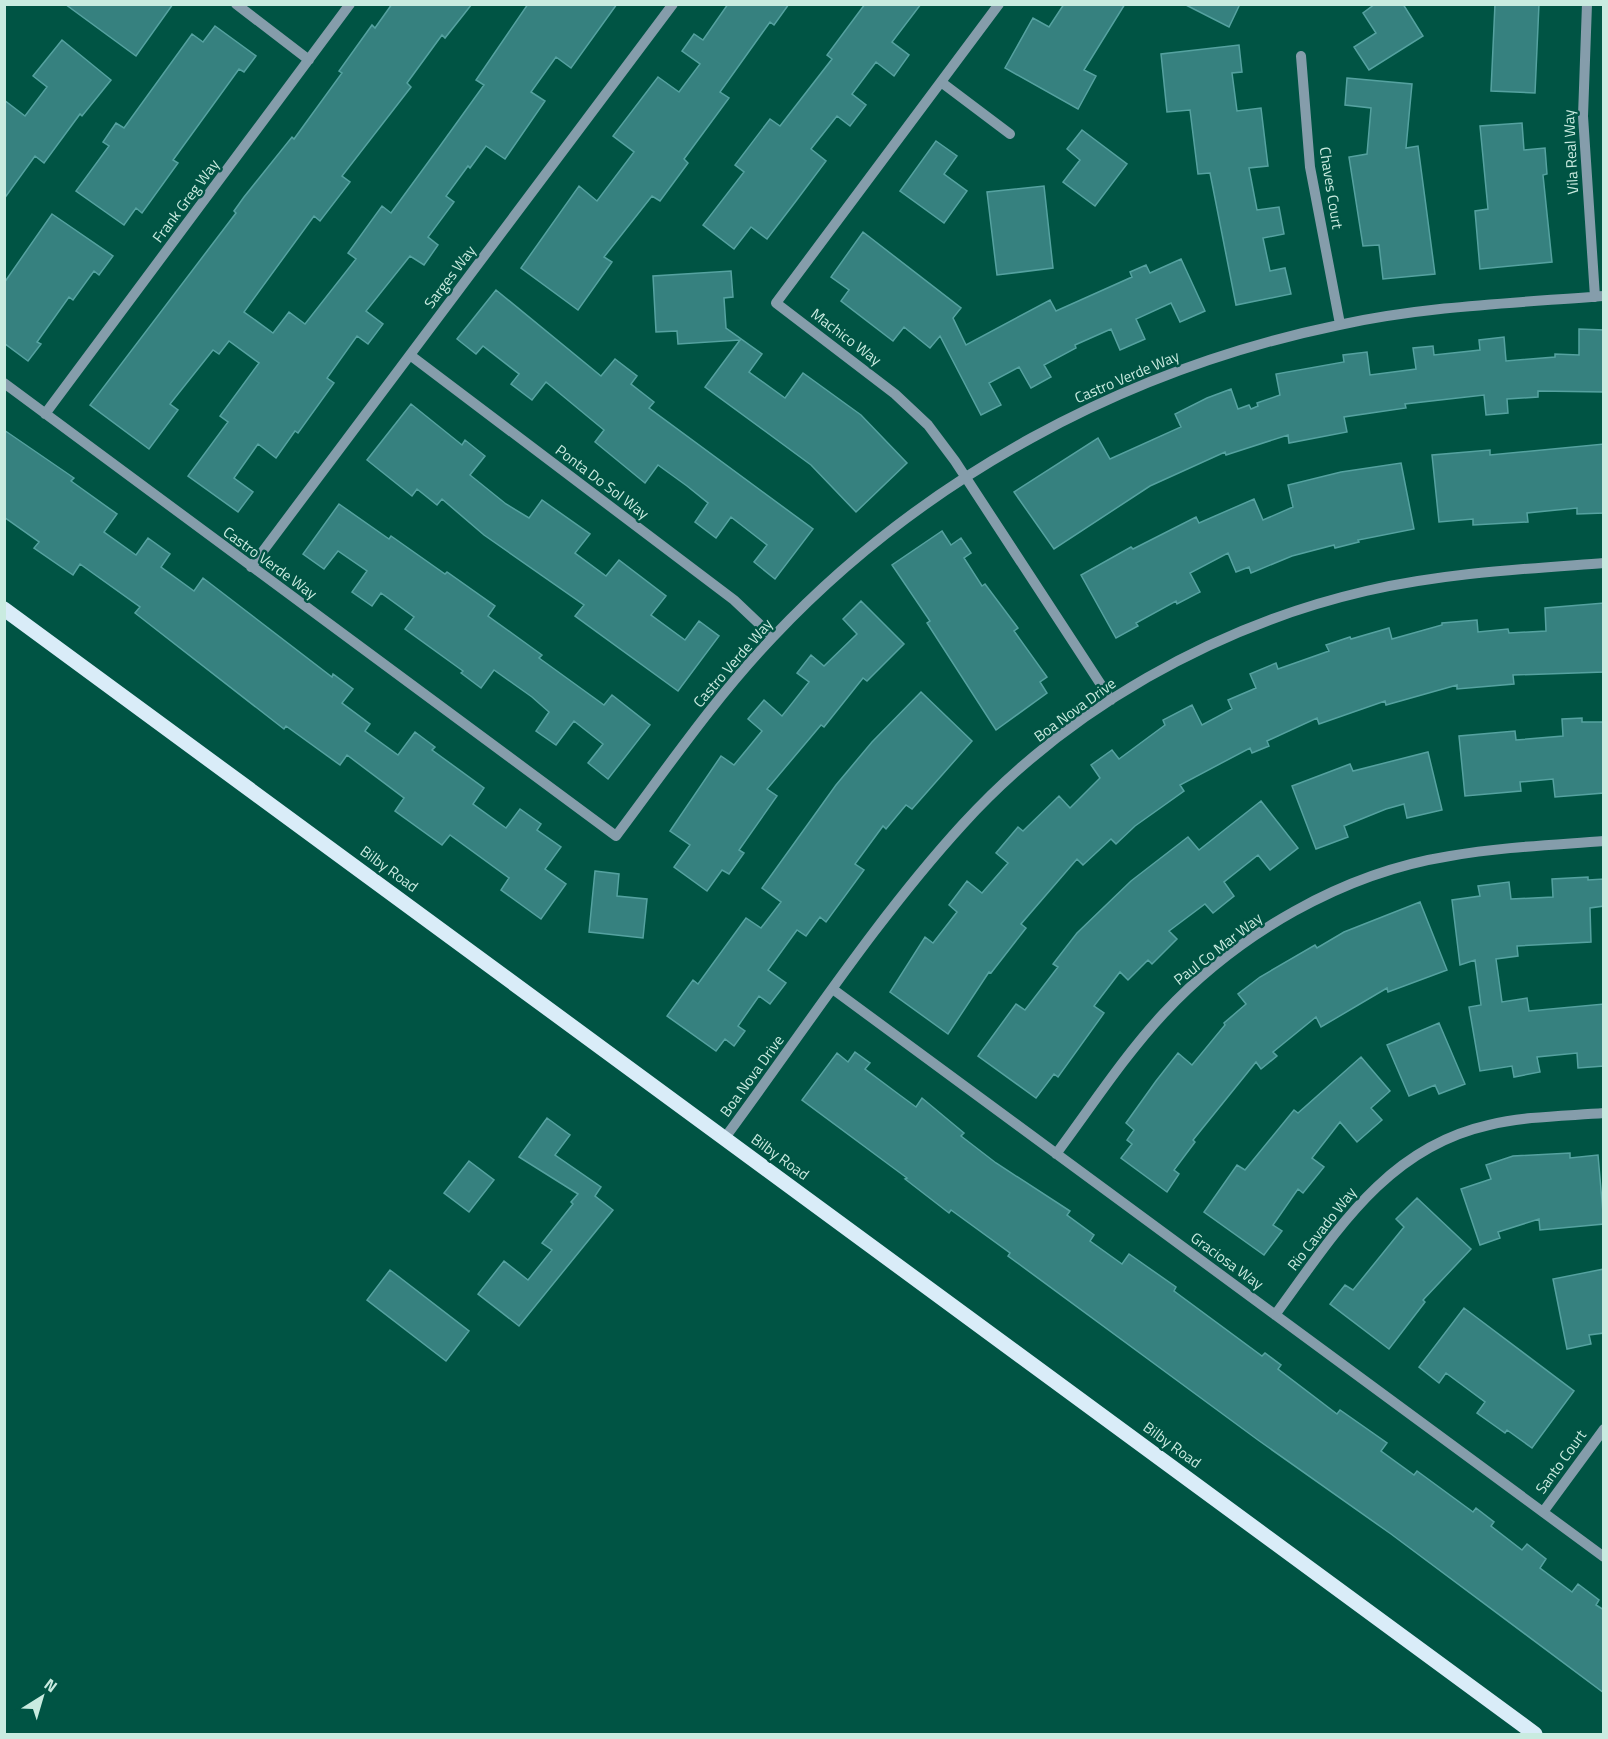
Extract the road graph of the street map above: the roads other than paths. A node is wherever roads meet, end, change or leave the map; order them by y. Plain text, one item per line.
1 (236, 4) edge
2 (350, 4) edge
3 (673, 4) edge
4 (999, 4) edge
5 (1587, 4) edge
6 (1301, 56) dead end
7 (309, 60) junction
8 (941, 82) junction
9 (1010, 134) dead end
10 (1599, 297) edge
11 (1340, 324) junction
12 (410, 356) junction
13 (4, 383) edge
14 (45, 414) junction
15 (966, 477) junction
16 (1604, 563) edge
17 (251, 567) junction
18 (4, 609) edge
19 (773, 637) junction
20 (1111, 700) junction
21 (1604, 841) edge
22 (834, 990) junction
23 (1604, 1113) edge
24 (724, 1139) junction
25 (1056, 1154) junction
26 (1275, 1315) junction
27 (1604, 1429) edge
28 (1543, 1512) junction
29 (1604, 1557) edge
30 (1535, 1734) edge

1 - 7 street
2 - 7 street, Frank Greg Way
3 - 12 street, Sarges Way
4 - 8 street, Machico Way
5 - 10 street, Vila Real Way
6 - 11 street, Chaves Court
7 - 14 street, Frank Greg Way
8 - 9 street
8 - 15 street, Machico Way
10 - 11 street, Castro Verde Way
11 - 15 street, Castro Verde Way
12 - 17 street, Sarges Way
12 - 19 street, Ponta Do Sol Way
13 - 14 street, Castro Verde Way
14 - 17 street, Castro Verde Way
15 - 19 street, Castro Verde Way
15 - 20 street, Machico Way
16 - 20 street, Boa Nova Drive
17 - 19 street, Castro Verde Way
18 - 24 main road, Bilby Road
20 - 22 street, Boa Nova Drive
21 - 25 street, Paul Co Mar Way
22 - 24 street, Boa Nova Drive
22 - 25 street, Graciosa Way
23 - 26 street, Rio Cavado Way
24 - 30 main road, Bilby Road
25 - 26 street, Graciosa Way
26 - 28 street, Graciosa Way
27 - 28 street, Santo Court
28 - 29 street, Graciosa Way

